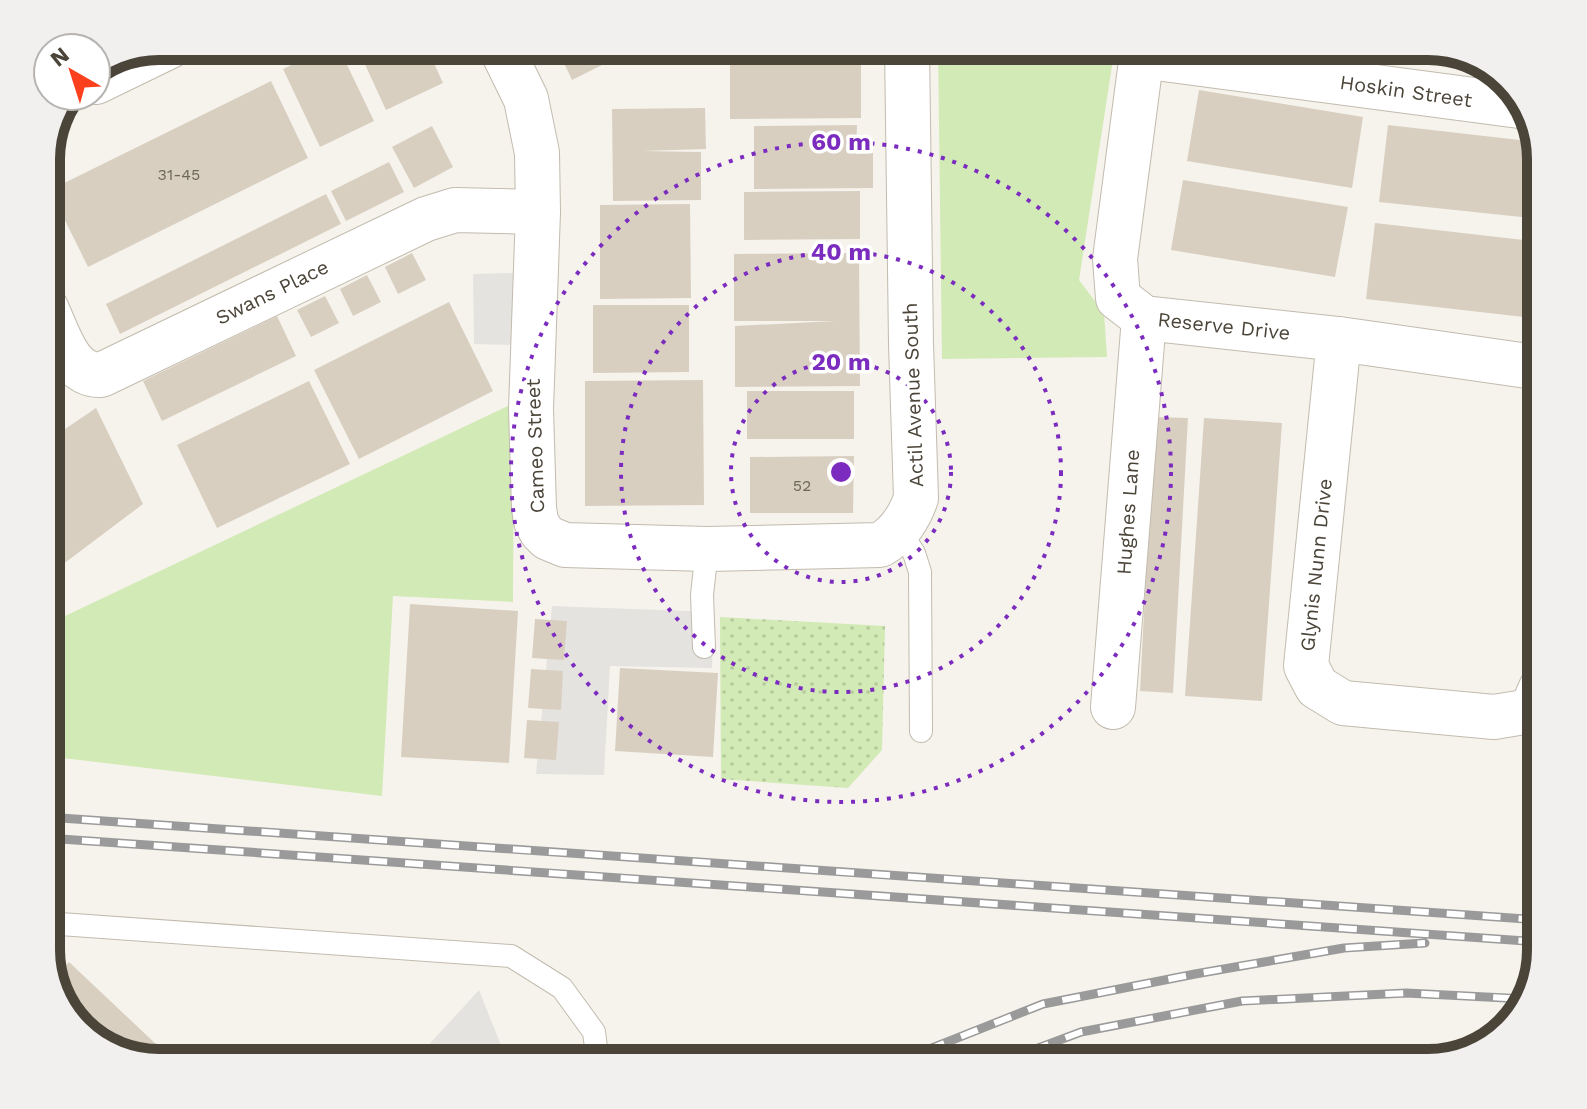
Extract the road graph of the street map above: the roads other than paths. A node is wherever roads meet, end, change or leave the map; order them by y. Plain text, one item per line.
1 (507, 60) edge
2 (907, 60) edge
3 (1141, 60) edge
4 (1204, 60) edge
5 (132, 65) edge
6 (112, 74) edge
7 (1510, 105) edge
8 (538, 212) junction
9 (1144, 318) junction
10 (60, 337) edge
11 (1339, 339) junction
12 (1527, 366) edge
13 (897, 527) junction
14 (707, 549) junction
15 (704, 647) dead end
16 (1113, 707) dead end
17 (1527, 712) edge
18 (921, 731) dead end
19 (60, 924) edge
20 (596, 1049) edge

1 - 8 street, Cameo Street
2 - 13 street, Actil Avenue South
3 - 9 street, Reserve Drive
4 - 7 street, Hoskin Street
5 - 6 street
8 - 10 street, Swans Place
8 - 14 street, Cameo Street
9 - 11 street, Reserve Drive
9 - 16 street, Hughes Lane
11 - 12 street, Reserve Drive
11 - 17 street, Glynis Nunn Drive
13 - 14 street, Cameo Street
13 - 18 lane
14 - 15 lane
19 - 20 lane

